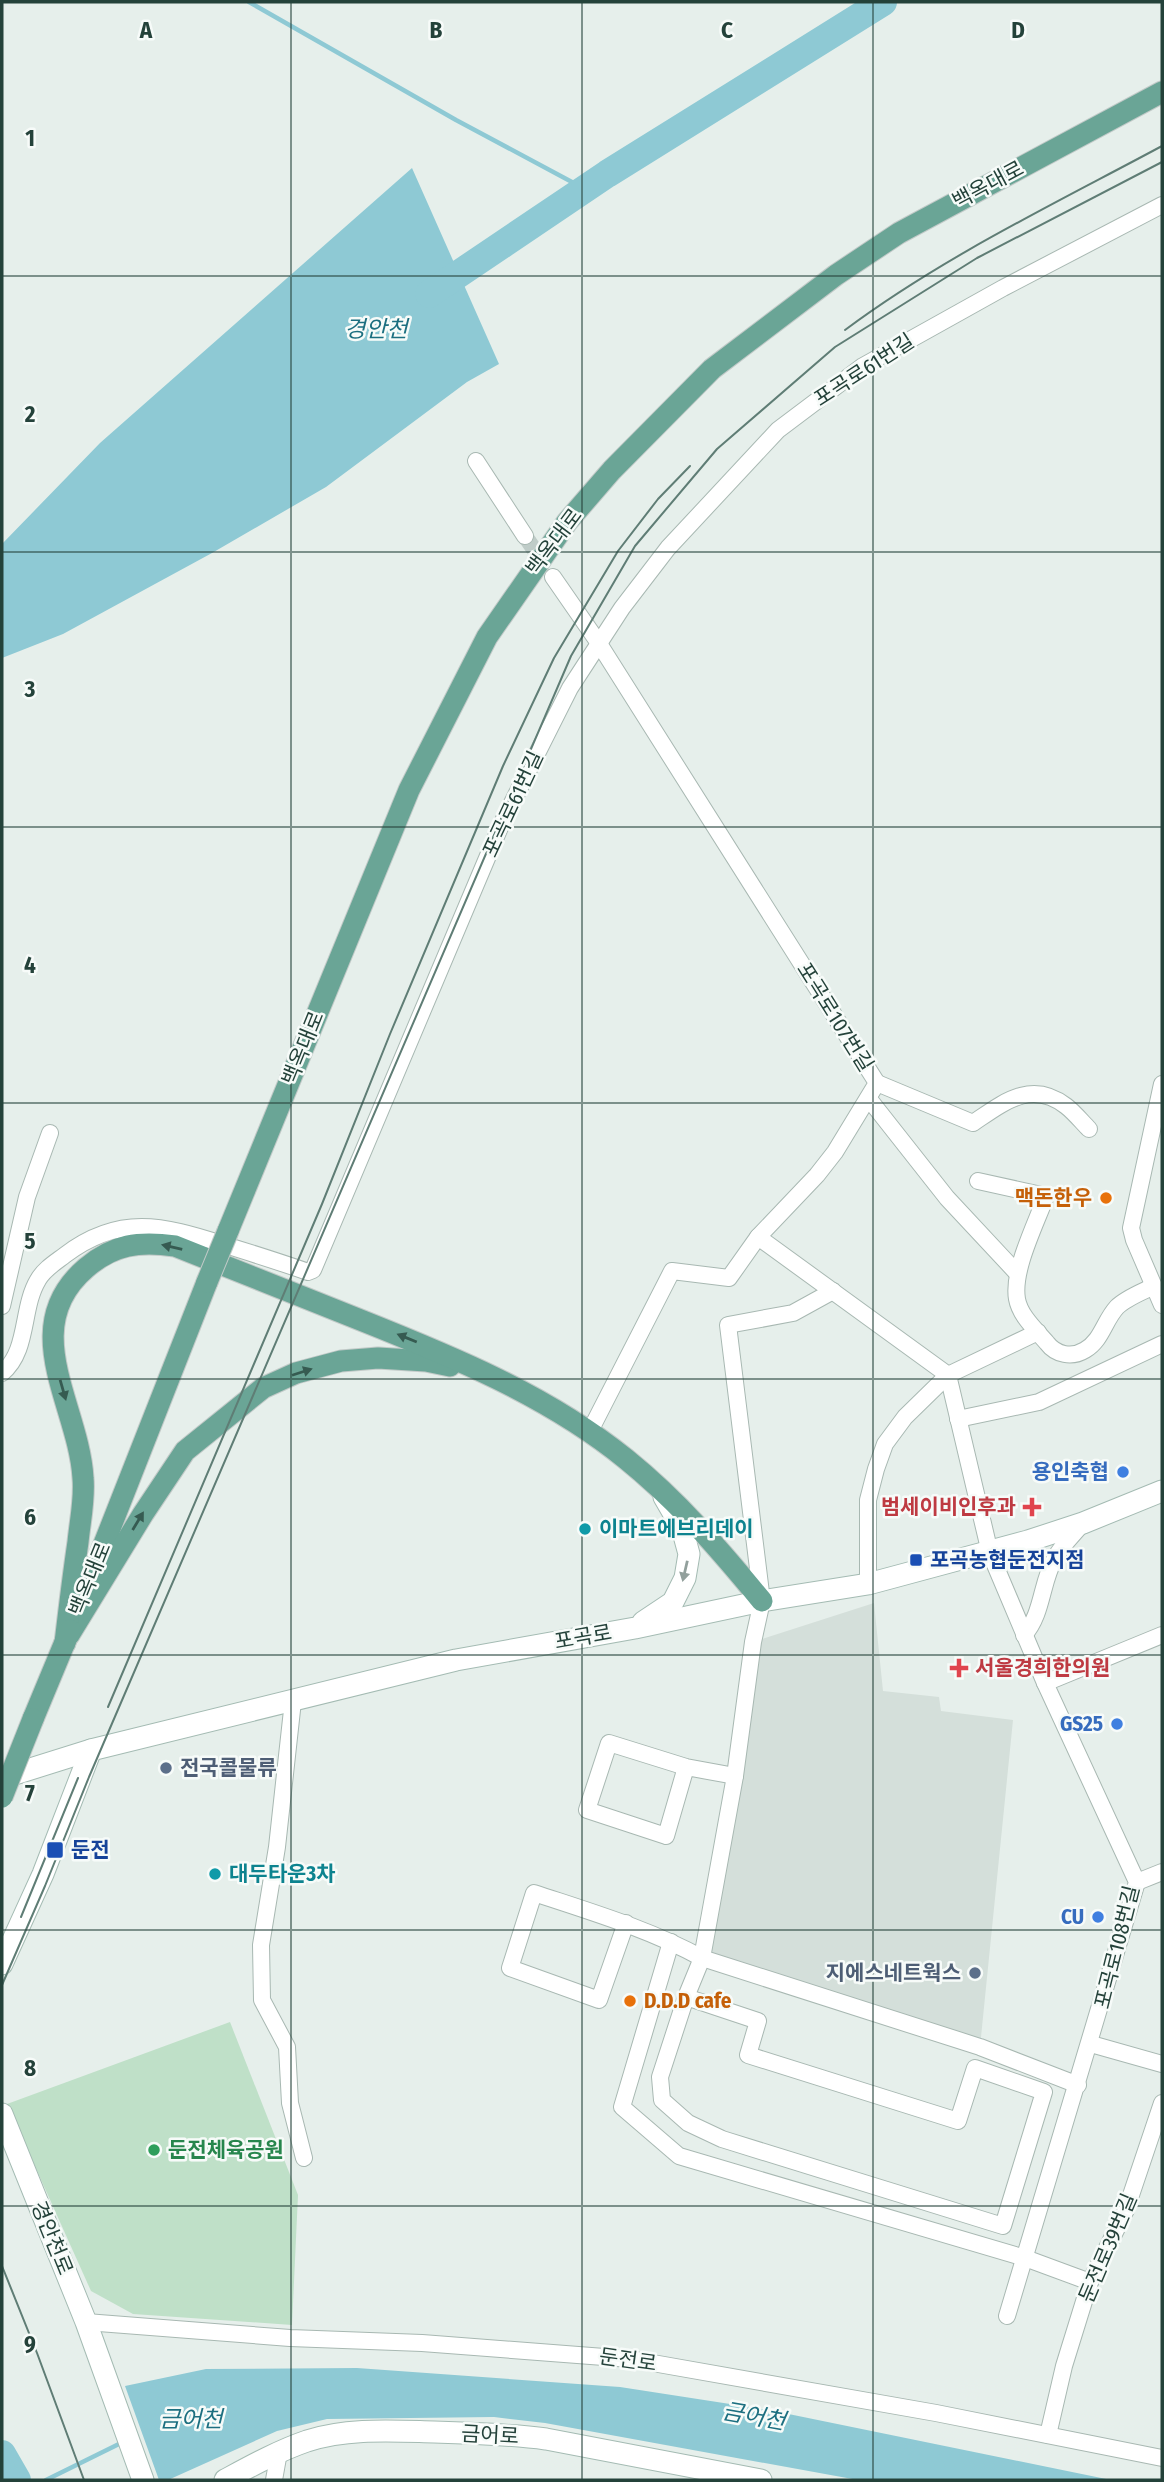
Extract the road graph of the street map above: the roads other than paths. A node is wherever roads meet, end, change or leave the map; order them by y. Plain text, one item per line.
1 (1162, 92) edge
2 (1162, 205) edge
3 (476, 461) dead end
4 (525, 536) tunnel mouth
5 (553, 578) tunnel mouth
6 (598, 642) junction
7 (877, 1083) junction
8 (1162, 1084) edge
9 (869, 1098) junction
10 (1089, 1129) dead end
11 (50, 1133) dead end
12 (978, 1181) dead end
13 (758, 1237) junction
14 (1017, 1273) junction
15 (1154, 1286) junction
16 (833, 1292) junction
17 (1162, 1305) edge
18 (2, 1306) edge
19 (1038, 1332) junction
20 (1162, 1344) edge
21 (2, 1373) edge
22 (492, 1375) junction
23 (948, 1375) junction
24 (958, 1419) junction
25 (589, 1433) junction
26 (658, 1486) junction
27 (1162, 1491) edge
28 (1083, 1523) junction
29 (990, 1553) junction
30 (868, 1584) junction
31 (762, 1601) junction
32 (635, 1628) junction
33 (1024, 1635) junction
34 (1162, 1635) edge
35 (65, 1643) junction
36 (1045, 1683) junction
37 (293, 1701) junction
38 (91, 1750) junction
39 (686, 1767) junction
40 (735, 1776) junction
41 (2, 1778) edge
42 (2, 1797) edge
43 (1162, 1872) edge
44 (1138, 1882) junction
45 (626, 1923) junction
46 (671, 1942) junction
47 (702, 1958) junction
48 (2, 1964) edge
49 (686, 1997) junction
50 (1091, 2044) junction
51 (1162, 2064) edge
52 (1078, 2085) junction
53 (1162, 2103) edge
54 (2, 2114) edge
55 (304, 2158) dead end
56 (1025, 2258) junction
57 (1090, 2282) junction
58 (1007, 2316) dead end
59 (86, 2322) junction
60 (1048, 2435) junction
61 (279, 2452) junction
62 (1162, 2458) edge
63 (143, 2480) edge
64 (225, 2480) edge
65 (274, 2480) edge
66 (761, 2480) edge

1 - 35 main road, 백옥대로, bridge
2 - 6 street, 포곡로61번길
3 - 4 street
5 - 6 street, 포곡로107번길
6 - 7 street, 포곡로107번길
6 - 21 street, 포곡로61번길
7 - 9 street, 포곡로107번길
7 - 10 street
8 - 15 street
9 - 13 street, 포곡로107번길
9 - 14 street
11 - 18 street
12 - 14 street
13 - 16 street
13 - 25 street, 포곡로107번길
14 - 19 street
15 - 17 street
15 - 19 street
16 - 23 street
16 - 31 street
19 - 23 street
20 - 24 street
22 - 25 main road
35 -> 22 main road
22 -> 35 main road
23 - 24 street
23 - 30 street
24 - 29 street
25 - 26 main road
26 - 31 main road
26 -> 32 street
27 - 28 street, 포곡로
28 - 29 street, 포곡로
28 - 33 street
29 - 30 street, 포곡로
29 - 33 street, 포곡로108번길
30 - 31 street, 포곡로
31 - 32 street, 포곡로
31 - 40 street
32 - 37 street, 포곡로
33 - 36 street, 포곡로108번길
34 - 36 street
35 - 42 main road, 백옥대로, bridge
36 - 44 street, 포곡로108번길
37 - 38 street, 포곡로
37 - 55 street
38 - 41 street, 포곡로
38 - 48 street
39 - 39 street
39 - 40 street
40 - 47 street
43 - 44 street
44 - 50 street, 포곡로108번길
45 - 45 street
45 - 46 street
46 - 47 street
46 - 56 street
47 - 49 street
47 - 52 street
49 - 49 street
50 - 51 street
50 - 52 street, 포곡로108번길
52 - 56 street, 포곡로108번길
53 - 57 street, 둔전로39번길
54 - 59 street, 경안천로
56 - 57 street
56 - 58 street, 포곡로108번길
57 - 60 street, 둔전로39번길
59 - 60 street, 둔전로
59 - 63 street, 경안천로
60 - 62 street, 둔전로
61 - 64 street, 금어로
61 - 65 street
61 - 66 street, 금어로

